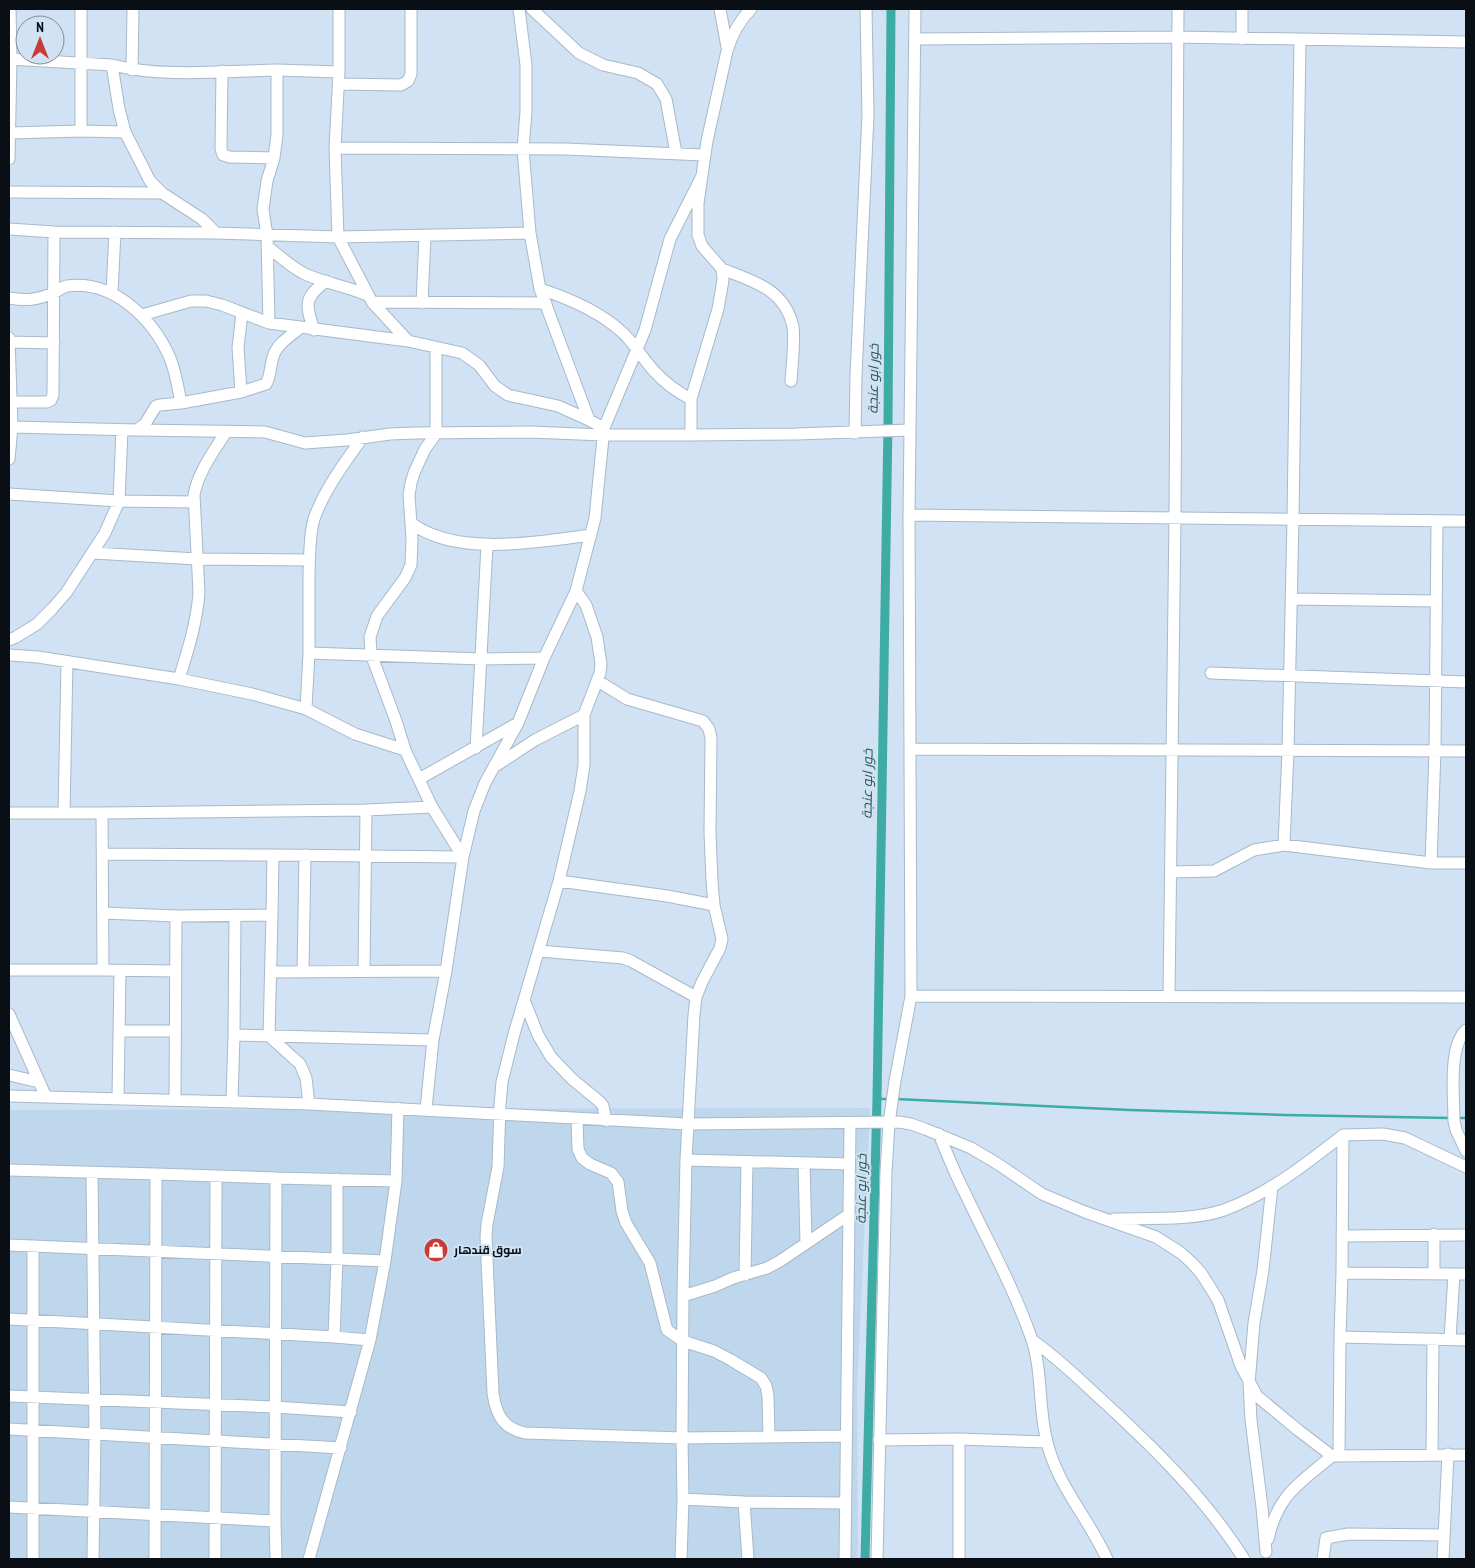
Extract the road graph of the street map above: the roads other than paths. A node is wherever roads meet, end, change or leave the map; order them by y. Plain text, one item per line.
1 (10, 9) edge
2 (81, 9) edge
3 (133, 9) edge
4 (339, 9) edge
5 (411, 9) edge
6 (520, 9) edge
7 (532, 9) edge
8 (720, 9) edge
9 (751, 9) edge
10 (866, 9) edge
11 (915, 9) edge
12 (1178, 9) edge
13 (1242, 9) edge
14 (1177, 37) junction
15 (914, 39) junction
16 (1242, 39) junction
17 (1300, 40) junction
18 (1466, 42) edge
19 (727, 50) junction
20 (10, 60) edge
21 (80, 64) junction
22 (112, 65) junction
23 (132, 70) junction
24 (277, 70) junction
25 (222, 71) junction
26 (339, 72) junction
27 (338, 84) junction
28 (81, 131) junction
29 (125, 132) junction
30 (10, 133) junction
31 (335, 148) junction
32 (523, 150) junction
33 (676, 152) junction
34 (704, 155) junction
35 (274, 158) junction
36 (9, 159) edge
37 (701, 178) junction
38 (9, 192) edge
39 (162, 193) junction
40 (9, 229) edge
41 (54, 232) junction
42 (114, 232) junction
43 (216, 233) junction
44 (530, 233) junction
45 (425, 236) junction
46 (338, 237) junction
47 (267, 241) junction
48 (722, 269) junction
49 (326, 281) junction
50 (540, 289) junction
51 (112, 292) junction
52 (54, 293) junction
53 (9, 298) edge
54 (370, 298) junction
55 (422, 303) junction
56 (546, 303) junction
57 (242, 313) junction
58 (142, 315) junction
59 (269, 323) junction
60 (300, 328) junction
61 (314, 330) junction
62 (9, 338) edge
63 (408, 341) junction
64 (9, 342) edge
65 (54, 343) junction
66 (436, 348) junction
67 (636, 350) junction
68 (791, 381) dead end
69 (241, 392) junction
70 (691, 399) junction
71 (11, 402) junction
72 (181, 403) junction
73 (589, 420) junction
74 (12, 427) junction
75 (122, 430) junction
76 (137, 430) junction
77 (910, 430) junction
78 (226, 432) junction
79 (603, 432) junction
80 (855, 432) junction
81 (436, 434) junction
82 (691, 435) junction
83 (363, 437) junction
84 (9, 459) edge
85 (9, 494) edge
86 (119, 501) junction
87 (194, 502) junction
88 (909, 515) junction
89 (1175, 518) junction
90 (1293, 519) junction
91 (1437, 521) junction
92 (1466, 521) edge
93 (411, 523) junction
94 (591, 536) junction
95 (487, 545) junction
96 (93, 553) junction
97 (197, 559) junction
98 (310, 560) junction
99 (576, 591) junction
100 (1292, 599) junction
101 (1436, 601) junction
102 (9, 640) edge
103 (309, 653) junction
104 (370, 654) junction
105 (9, 655) edge
106 (544, 658) junction
107 (482, 659) junction
108 (67, 662) junction
109 (1211, 672) dead end
110 (1290, 675) junction
111 (179, 679) junction
112 (598, 681) junction
113 (1434, 681) junction
114 (1466, 682) edge
115 (306, 710) junction
116 (584, 715) junction
117 (518, 723) junction
118 (476, 748) junction
119 (910, 749) junction
120 (405, 750) junction
121 (1172, 751) junction
122 (1288, 751) junction
123 (1435, 751) junction
124 (1466, 751) edge
125 (493, 768) junction
126 (419, 779) junction
127 (432, 807) junction
128 (366, 810) junction
129 (9, 813) edge
130 (64, 813) junction
131 (102, 813) junction
132 (1284, 845) junction
133 (103, 854) junction
134 (305, 854) junction
135 (273, 855) junction
136 (365, 856) junction
137 (463, 857) junction
138 (1431, 863) junction
139 (1466, 863) edge
140 (1171, 872) junction
141 (558, 881) junction
142 (714, 905) junction
143 (103, 913) junction
144 (235, 915) junction
145 (272, 915) junction
146 (176, 916) junction
147 (539, 951) junction
148 (9, 970) edge
149 (103, 970) junction
150 (120, 971) junction
151 (175, 971) junction
152 (446, 971) junction
153 (271, 972) junction
154 (303, 972) junction
155 (364, 972) junction
156 (911, 996) junction
157 (1169, 996) junction
158 (696, 997) junction
159 (1466, 997) edge
160 (524, 1000) junction
161 (9, 1014) edge
162 (1466, 1030) edge
163 (119, 1031) junction
164 (175, 1031) junction
165 (234, 1035) junction
166 (269, 1036) junction
167 (433, 1040) junction
168 (9, 1075) edge
169 (39, 1082) junction
170 (9, 1096) edge
171 (46, 1097) junction
172 (118, 1099) junction
173 (175, 1100) junction
174 (232, 1101) junction
175 (309, 1104) junction
176 (398, 1108) junction
177 (426, 1109) junction
178 (499, 1115) junction
179 (577, 1119) junction
180 (606, 1120) junction
181 (886, 1123) junction
182 (687, 1124) junction
183 (850, 1124) junction
184 (938, 1134) junction
185 (1343, 1135) junction
186 (1466, 1151) edge
187 (686, 1160) junction
188 (747, 1162) junction
189 (804, 1163) junction
190 (849, 1164) junction
191 (1466, 1167) edge
192 (9, 1170) edge
193 (92, 1172) junction
194 (156, 1174) junction
195 (216, 1176) junction
196 (276, 1178) junction
197 (337, 1179) junction
198 (396, 1181) junction
199 (1272, 1186) junction
200 (848, 1215) junction
201 (1104, 1219) junction
202 (1434, 1234) junction
203 (1466, 1235) edge
204 (1342, 1236) junction
205 (806, 1243) junction
206 (9, 1245) edge
207 (33, 1246) junction
208 (93, 1248) junction
209 (156, 1250) junction
210 (216, 1253) junction
211 (277, 1256) junction
212 (337, 1258) junction
213 (385, 1261) junction
214 (1342, 1273) junction
215 (1434, 1274) junction
216 (1454, 1274) junction
217 (1466, 1274) edge
218 (745, 1275) junction
219 (683, 1296) junction
220 (9, 1319) edge
221 (34, 1320) junction
222 (93, 1323) junction
223 (155, 1326) junction
224 (216, 1330) junction
225 (276, 1333) junction
226 (334, 1337) junction
227 (1340, 1337) junction
228 (1433, 1339) junction
229 (1450, 1339) junction
230 (370, 1340) junction
231 (1032, 1340) junction
232 (1466, 1340) edge
233 (682, 1341) junction
234 (1249, 1383) junction
235 (9, 1396) edge
236 (33, 1398) junction
237 (94, 1399) junction
238 (154, 1401) junction
239 (215, 1405) junction
240 (275, 1407) junction
241 (351, 1412) junction
242 (9, 1430) edge
243 (33, 1431) junction
244 (94, 1434) junction
245 (846, 1436) junction
246 (154, 1437) junction
247 (769, 1437) junction
248 (682, 1438) junction
249 (959, 1439) junction
250 (215, 1440) junction
251 (879, 1440) junction
252 (1047, 1442) junction
253 (275, 1444) junction
254 (341, 1448) junction
255 (1448, 1454) junction
256 (1432, 1455) junction
257 (1466, 1455) edge
258 (1335, 1456) junction
259 (683, 1499) junction
260 (744, 1502) junction
261 (846, 1503) junction
262 (9, 1507) edge
263 (33, 1507) junction
264 (95, 1511) junction
265 (154, 1513) junction
266 (215, 1517) junction
267 (275, 1521) junction
268 (1444, 1536) junction
269 (1265, 1556) edge
270 (33, 1559) edge
271 (93, 1559) edge
272 (155, 1559) edge
273 (215, 1559) edge
274 (276, 1559) edge
275 (309, 1559) edge
276 (680, 1559) edge
277 (748, 1559) edge
278 (845, 1559) edge
279 (877, 1559) edge
280 (959, 1559) edge
281 (1107, 1559) edge
282 (1244, 1559) edge
283 (1323, 1559) edge
284 (1443, 1559) edge

1 - 20 street
2 - 21 street
3 - 23 street
4 - 26 street
5 - 27 street
6 - 32 street
7 - 33 street
8 - 19 street
9 - 19 street
10 - 80 street
11 - 15 street
12 - 14 street
13 - 16 street
14 - 15 street
14 - 16 street
14 - 89 street
15 - 77 street
16 - 17 street
17 - 18 street
17 - 90 street
19 - 34 street
20 - 21 street
20 - 30 street
21 - 22 street
21 - 28 street
22 - 23 street
22 - 29 street
23 - 25 street
24 - 25 street
24 - 26 street
24 - 35 street
25 - 35 street
26 - 27 street
27 - 31 street
28 - 29 street
28 - 30 street
29 - 39 street
30 - 36 street
31 - 32 street
31 - 46 street
32 - 33 street
32 - 44 street
33 - 34 street
34 - 37 street
35 - 47 street
37 - 48 street
37 - 67 street
38 - 39 street
39 - 43 street
40 - 41 street
41 - 42 street
41 - 52 street
42 - 43 street
42 - 51 street
43 - 47 street
44 - 45 street
44 - 50 street
45 - 46 street
45 - 55 street
46 - 47 street
46 - 54 street
47 - 49 street
47 - 59 street
48 - 68 street
48 - 70 street
49 - 54 street
49 - 61 street
50 - 56 street
50 - 67 street
51 - 52 street
51 - 58 street
52 - 53 street
52 - 65 street
54 - 55 street
54 - 63 street
55 - 56 street
56 - 73 street
57 - 58 street
57 - 59 street
57 - 69 street
58 - 72 street
59 - 60 street
60 - 61 street
60 - 69 street
61 - 63 street
62 - 64 street
63 - 66 street
64 - 65 street
64 - 71 street
65 - 71 street
66 - 73 street
66 - 81 street
67 - 70 street
67 - 79 street
69 - 72 street
70 - 82 street
71 - 74 street
72 - 76 street
73 - 79 street
74 - 75 street
74 - 84 street
75 - 76 street
75 - 86 street
76 - 78 street
77 - 80 street
77 - 88 street
78 - 83 street
78 - 87 street
79 - 81 street
79 - 82 street
79 - 94 street
80 - 82 street
81 - 83 street
81 - 93 street
83 - 98 street
85 - 86 street
86 - 87 street
86 - 96 street
87 - 97 street
88 - 89 street
88 - 119 street
89 - 90 street
89 - 121 street
90 - 91 street
90 - 100 street
91 - 92 street
91 - 101 street
93 - 95 street
93 - 104 street
94 - 95 street
94 - 99 street
95 - 107 street
96 - 97 street
96 - 102 street
97 - 98 street
97 - 111 street
98 - 103 street
99 - 106 street
99 - 112 street
100 - 101 street
100 - 110 street
101 - 113 street
103 - 104 street
103 - 115 street
104 - 107 street
104 - 120 street
105 - 108 street
106 - 107 street
106 - 117 street
107 - 118 street
108 - 111 street
108 - 130 street
109 - 110 street
110 - 113 street
110 - 122 street
111 - 115 street
112 - 116 street
112 - 142 street
113 - 114 street
113 - 123 street
115 - 120 street
116 - 125 street
116 - 141 street
117 - 118 street
117 - 125 street
118 - 126 street
119 - 121 street
119 - 156 street
120 - 126 street
121 - 122 street
121 - 140 street
122 - 123 street
122 - 132 street
123 - 124 street
123 - 138 street
125 - 137 street
126 - 127 street
127 - 128 street
127 - 137 street
128 - 131 street
128 - 136 street
129 - 130 street
130 - 131 street
131 - 133 street
132 - 138 street
132 - 140 street
133 - 135 street
133 - 143 street
134 - 135 street
134 - 136 street
134 - 154 street
135 - 145 street
136 - 137 street
136 - 155 street
137 - 152 street
138 - 139 street
140 - 157 street
141 - 142 street
141 - 147 street
142 - 158 street
143 - 146 street
143 - 149 street
144 - 145 street
144 - 146 street
144 - 165 street
145 - 153 street
146 - 151 street
147 - 158 street
147 - 160 street
148 - 149 street
149 - 150 street
150 - 151 street
150 - 163 street
151 - 164 street
152 - 155 street
152 - 167 street
153 - 154 street
153 - 166 street
154 - 155 street
156 - 157 street
156 - 181 street
157 - 159 street
158 - 182 street
160 - 178 street
160 - 180 street
161 - 169 street
162 - 186 street
163 - 164 street
163 - 172 street
164 - 173 street
165 - 166 street
165 - 174 street
166 - 167 street
166 - 175 street
167 - 177 street
168 - 169 street
169 - 171 street
170 - 171 street
171 - 172 street
172 - 173 street
173 - 174 street
174 - 175 street
175 - 176 street
176 - 177 street
176 - 198 street
177 - 178 street
178 - 179 street
178 - 248 street
179 - 180 street
179 - 233 street
180 - 182 street
181 - 183 street
181 - 184 street
181 - 251 street
182 - 183 street
182 - 187 street
183 - 190 street
184 - 201 street
184 - 231 street
185 - 191 street
185 - 199 street
185 - 204 street
187 - 188 street
187 - 219 street
188 - 189 street
188 - 218 street
189 - 190 street
189 - 205 street
190 - 200 street
192 - 193 street
193 - 194 street
193 - 208 street
194 - 195 street
194 - 209 street
195 - 196 street
195 - 210 street
196 - 197 street
196 - 211 street
197 - 198 street
197 - 212 street
198 - 213 street
199 - 201 street
199 - 234 street
200 - 205 street
200 - 245 street
201 - 234 street
202 - 203 street
202 - 204 street
202 - 215 street
204 - 214 street
205 - 218 street
206 - 207 street
207 - 208 street
207 - 221 street
208 - 209 street
208 - 222 street
209 - 210 street
209 - 223 street
210 - 211 street
210 - 224 street
211 - 212 street
211 - 225 street
212 - 213 street
212 - 226 street
213 - 230 street
214 - 215 street
214 - 227 street
215 - 216 street
216 - 217 street
216 - 229 street
218 - 219 street
219 - 233 street
220 - 221 street
221 - 222 street
221 - 236 street
222 - 223 street
222 - 237 street
223 - 224 street
223 - 238 street
224 - 225 street
224 - 239 street
225 - 226 street
225 - 240 street
226 - 230 street
227 - 228 street
227 - 258 street
228 - 229 street
228 - 256 street
229 - 232 street
230 - 241 street
231 - 252 street
231 - 282 street
233 - 247 street
233 - 248 street
234 - 258 street
234 - 269 street
235 - 236 street
236 - 237 street
236 - 243 street
237 - 238 street
237 - 244 street
238 - 239 street
238 - 246 street
239 - 240 street
239 - 250 street
240 - 241 street
240 - 253 street
241 - 254 street
242 - 243 street
243 - 244 street
243 - 263 street
244 - 246 street
244 - 264 street
245 - 247 street
245 - 261 street
246 - 250 street
246 - 265 street
247 - 248 street
248 - 259 street
249 - 251 street
249 - 252 street
249 - 280 street
250 - 253 street
250 - 266 street
251 - 279 street
252 - 281 street
253 - 254 street
253 - 267 street
254 - 275 street
255 - 256 street
255 - 257 street
255 - 268 street
256 - 258 street
258 - 269 street
259 - 260 street
259 - 276 street
260 - 261 street
260 - 277 street
261 - 278 street
262 - 263 street
263 - 264 street
263 - 270 street
264 - 265 street
264 - 271 street
265 - 266 street
265 - 272 street
266 - 267 street
266 - 273 street
267 - 274 street
268 - 283 street
268 - 284 street

